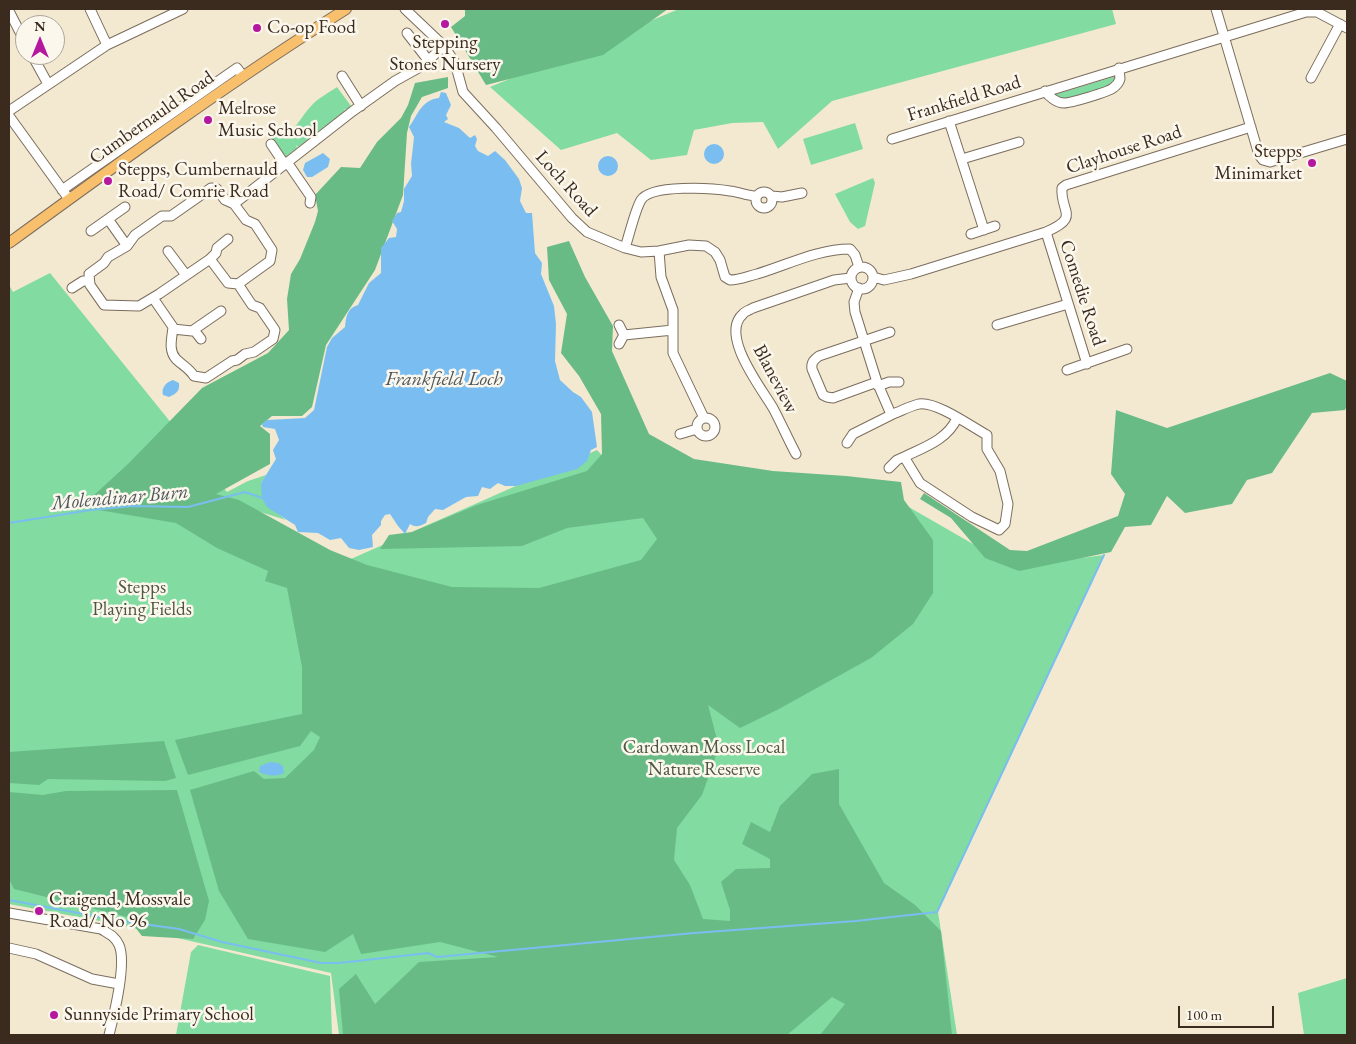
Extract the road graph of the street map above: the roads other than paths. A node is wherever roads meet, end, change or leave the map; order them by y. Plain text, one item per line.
1 (90, 9) edge
2 (183, 9) edge
3 (346, 9) edge
4 (405, 9) edge
5 (1216, 9) edge
6 (9, 11) edge
7 (168, 12) edge
8 (15, 23) edge
9 (1344, 26) edge
10 (407, 33) dead end
11 (1224, 36) junction
12 (107, 44) junction
13 (444, 46) junction
14 (428, 60) junction
15 (38, 65) edge
16 (1119, 68) junction
17 (243, 76) junction
18 (342, 76) dead end
19 (1311, 78) dead end
20 (48, 84) junction
21 (1045, 91) junction
22 (361, 106) junction
23 (9, 111) edge
24 (9, 116) edge
25 (949, 121) junction
26 (1251, 127) junction
27 (892, 138) dead end
28 (1347, 139) edge
29 (1019, 142) dead end
30 (271, 144) dead end
31 (962, 159) junction
32 (286, 163) junction
33 (62, 190) junction
34 (802, 193) dead end
35 (757, 196) junction
36 (772, 196) junction
37 (69, 199) junction
38 (310, 203) dead end
39 (234, 204) junction
40 (125, 207) dead end
41 (108, 219) junction
42 (995, 226) dead end
43 (984, 230) junction
44 (91, 231) dead end
45 (1046, 232) junction
46 (971, 234) dead end
47 (228, 239) dead end
48 (9, 243) edge
49 (127, 246) junction
50 (625, 248) junction
51 (168, 250) dead end
52 (659, 251) junction
53 (210, 258) junction
54 (859, 267) junction
55 (186, 275) junction
56 (873, 277) junction
57 (851, 278) junction
58 (89, 281) junction
59 (238, 284) junction
60 (72, 288) dead end
61 (859, 288) junction
62 (152, 298) junction
63 (1068, 304) junction
64 (222, 311) dead end
65 (619, 325) dead end
66 (997, 325) dead end
67 (173, 329) junction
68 (194, 330) junction
69 (673, 330) junction
70 (890, 332) dead end
71 (624, 335) junction
72 (201, 339) dead end
73 (864, 340) junction
74 (619, 344) dead end
75 (1127, 349) dead end
76 (1087, 364) junction
77 (1067, 370) dead end
78 (899, 382) dead end
79 (878, 384) junction
80 (893, 414) junction
81 (704, 418) junction
82 (957, 418) junction
83 (697, 429) junction
84 (680, 434) dead end
85 (847, 443) dead end
86 (796, 454) dead end
87 (906, 456) junction
88 (889, 468) dead end
89 (9, 913) edge
90 (9, 948) edge
91 (119, 984) junction
92 (109, 1035) edge

1 - 12 street
2 - 7 street
3 - 17 main road, Cumbernauld Road
4 - 13 street, Loch Road
5 - 11 street
6 - 8 street
7 - 12 street
9 - 11 street, Frankfield Road
9 - 19 street
10 - 14 street
11 - 16 street, Frankfield Road
11 - 26 street
12 - 20 street
13 - 14 street
13 - 50 street, Loch Road
14 - 22 street
15 - 20 street
16 - 21 street, Frankfield Road
16 - 21 street, Frankfield Road
17 - 33 street, Cumbernauld Road
17 - 37 main road, Cumbernauld Road
18 - 22 street
20 - 23 street
21 - 25 street, Frankfield Road
22 - 32 street
24 - 33 street
25 - 27 street, Frankfield Road
25 - 31 street
26 - 28 street
26 - 45 street, Clayhouse Road
29 - 31 street
30 - 32 street
31 - 43 street
32 - 38 street
32 - 39 street
33 - 37 street
34 - 36 street
35 - 36 street
35 - 36 street
35 - 50 street
37 - 48 main road, Cumbernauld Road
39 - 49 street
39 - 59 street
40 - 41 street
41 - 44 street
41 - 49 street
42 - 43 street
43 - 46 street
45 - 56 street, Clayhouse Road
45 - 63 street, Comedie Road
47 - 53 street
49 - 58 street
50 - 52 street, Loch Road
51 - 55 street
52 - 54 street, Loch Road
52 - 69 street
53 - 55 street
53 - 59 street
54 - 56 street
54 - 57 street
55 - 62 street
56 - 61 street
57 - 61 street
57 - 86 street, Blaneview
58 - 60 street
58 - 62 street
59 - 67 street
61 - 73 street
62 - 67 street
63 - 66 street
63 - 76 street, Comedie Road
64 - 68 street
65 - 71 street
67 - 68 street
68 - 72 street
69 - 71 street
69 - 81 street
70 - 73 street
71 - 74 street
73 - 79 street
73 - 79 street
75 - 76 street, Comedie Road
76 - 77 street, Comedie Road
78 - 79 street
79 - 80 street
80 - 82 street
80 - 85 street
81 - 83 street
81 - 83 street
82 - 87 street
82 - 87 street
83 - 84 street
87 - 88 street
89 - 91 street
90 - 91 street
91 - 92 street

